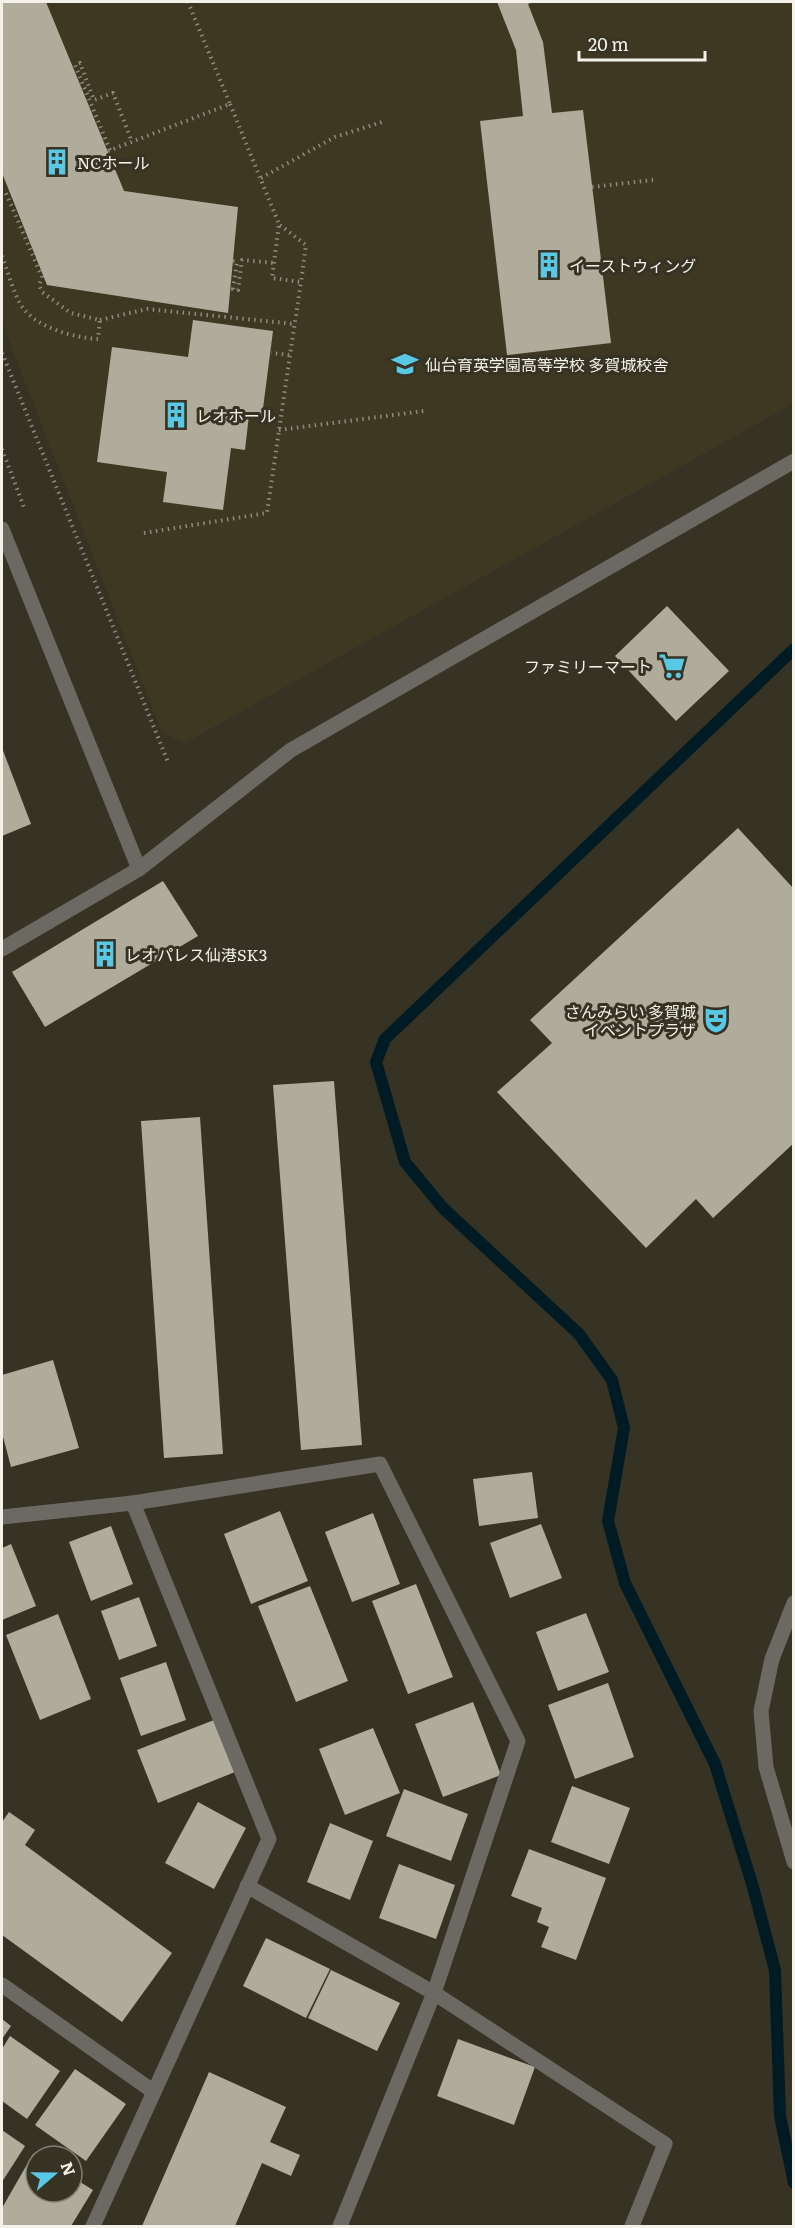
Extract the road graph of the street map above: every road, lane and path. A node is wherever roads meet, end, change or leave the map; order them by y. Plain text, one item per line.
1 (188, 2) edge
2 (230, 104) junction
3 (385, 121) dead end
4 (132, 142) junction
5 (261, 178) junction
6 (653, 180) dead end
7 (592, 188) dead end
8 (5, 191) edge
9 (279, 224) junction
10 (2, 256) edge
11 (233, 261) dead end
12 (275, 263) junction
13 (300, 282) junction
14 (100, 320) junction
15 (295, 324) junction
16 (271, 353) dead end
17 (2, 354) edge
18 (290, 355) junction
19 (424, 411) dead end
20 (279, 430) junction
21 (794, 461) edge
22 (2, 530) edge
23 (144, 533) dead end
24 (168, 762) dead end
25 (139, 869) junction
26 (2, 949) edge
27 (133, 1503) junction
28 (2, 1517) edge
29 (794, 1603) edge
30 (794, 1862) edge
31 (248, 1886) junction
32 (2, 1985) edge
33 (434, 1993) junction
34 (154, 2092) junction
35 (93, 2226) edge
36 (340, 2226) edge
37 (632, 2226) edge

1 - 2 path
2 - 4 path
2 - 5 path
3 - 5 path
4 - 4 path
5 - 9 path
6 - 7 path
8 - 14 path
9 - 12 path
9 - 13 path
10 - 14 path
11 - 12 path
12 - 13 path
13 - 15 path
14 - 15 path
15 - 18 path
16 - 18 path
17 - 24 path
18 - 20 path
19 - 20 path
20 - 23 path
21 - 25 street
22 - 25 street
25 - 26 street
27 - 28 street
27 - 31 street
27 - 33 street
29 - 30 street
31 - 33 street
31 - 34 street
32 - 34 street
33 - 36 street
33 - 37 street
34 - 35 street

